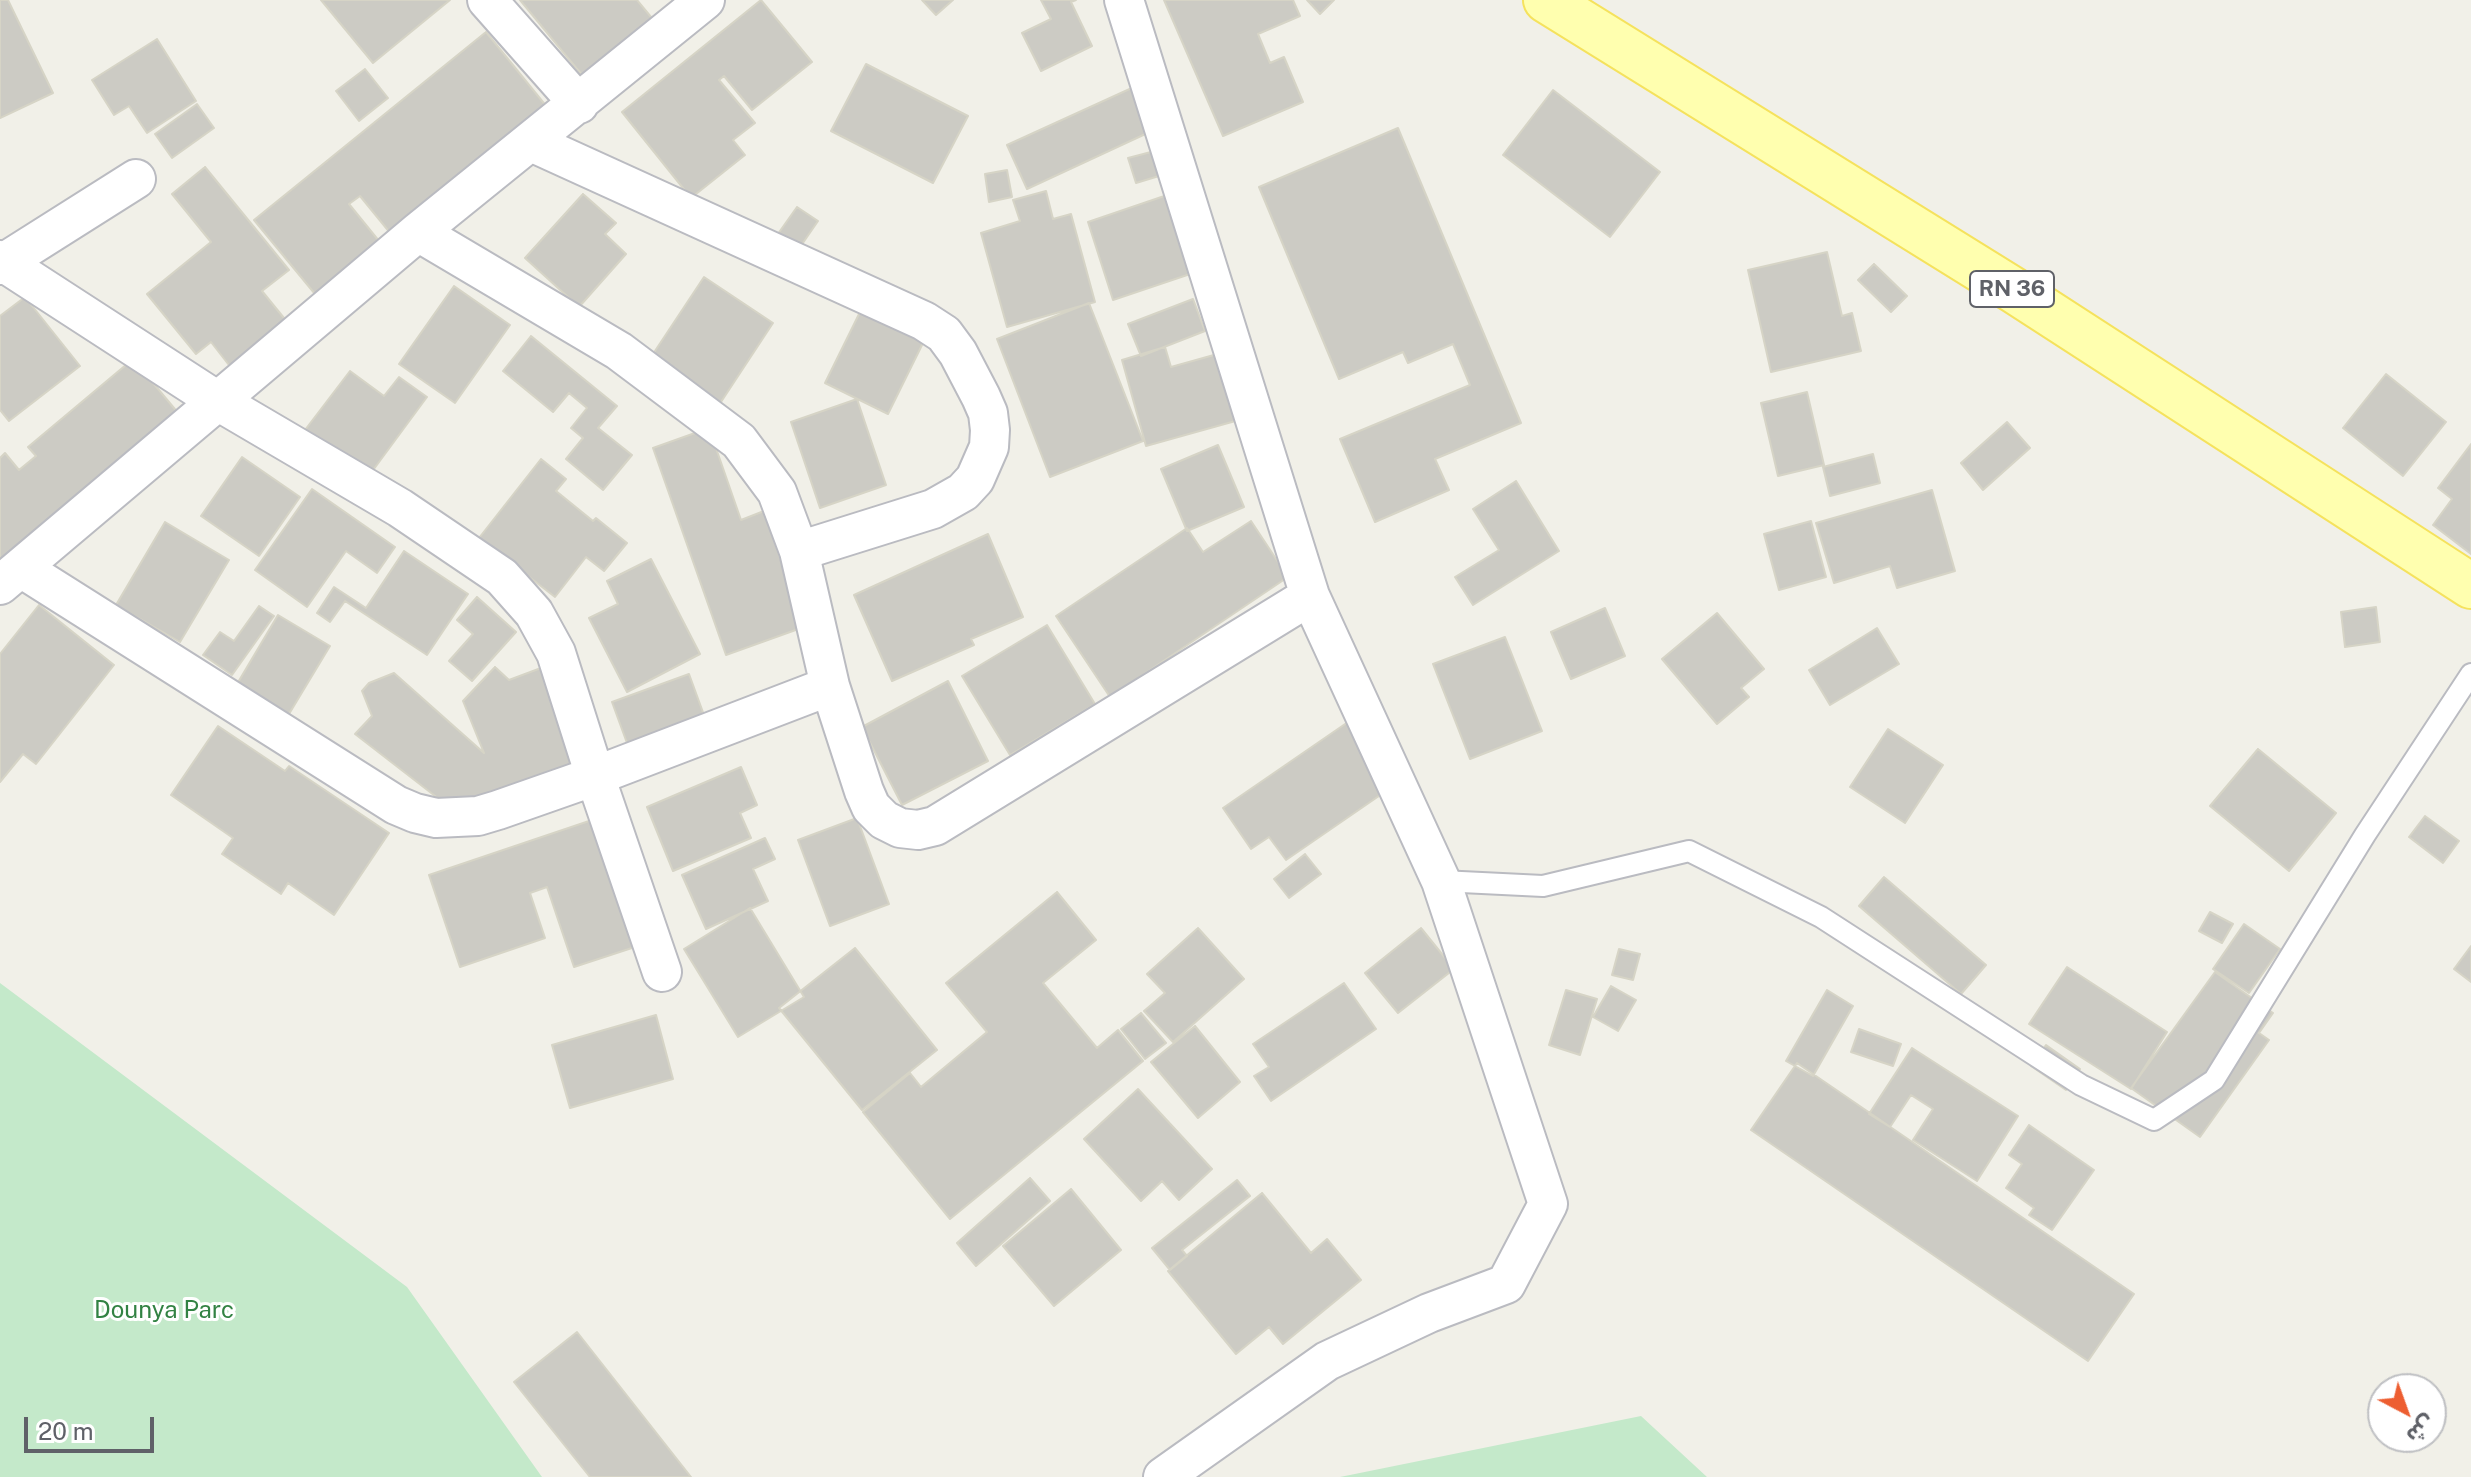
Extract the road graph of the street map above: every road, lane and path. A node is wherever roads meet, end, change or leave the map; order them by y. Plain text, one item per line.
1 (487, 0) edge
2 (705, 0) edge
3 (1124, 0) edge
4 (1546, 0) edge
5 (579, 104) junction
6 (531, 142) junction
7 (136, 179) dead end
8 (418, 232) junction
9 (1, 262) edge
10 (216, 400) junction
11 (799, 551) junction
12 (10, 577) edge
13 (2471, 586) edge
14 (1310, 596) junction
15 (2471, 674) edge
16 (830, 686) junction
17 (595, 776) junction
18 (1441, 881) junction
19 (662, 972) dead end
20 (1163, 1477) edge

1 - 5 street
2 - 5 street
3 - 14 street
4 - 13 main road, RN 36
5 - 6 street
6 - 8 street
6 - 11 street
7 - 9 street
8 - 10 street
8 - 11 street
9 - 10 street
10 - 12 street
10 - 17 street
11 - 16 street
12 - 17 street
14 - 16 street
14 - 18 street
15 - 18 lane
16 - 17 street
17 - 19 street
18 - 20 street

